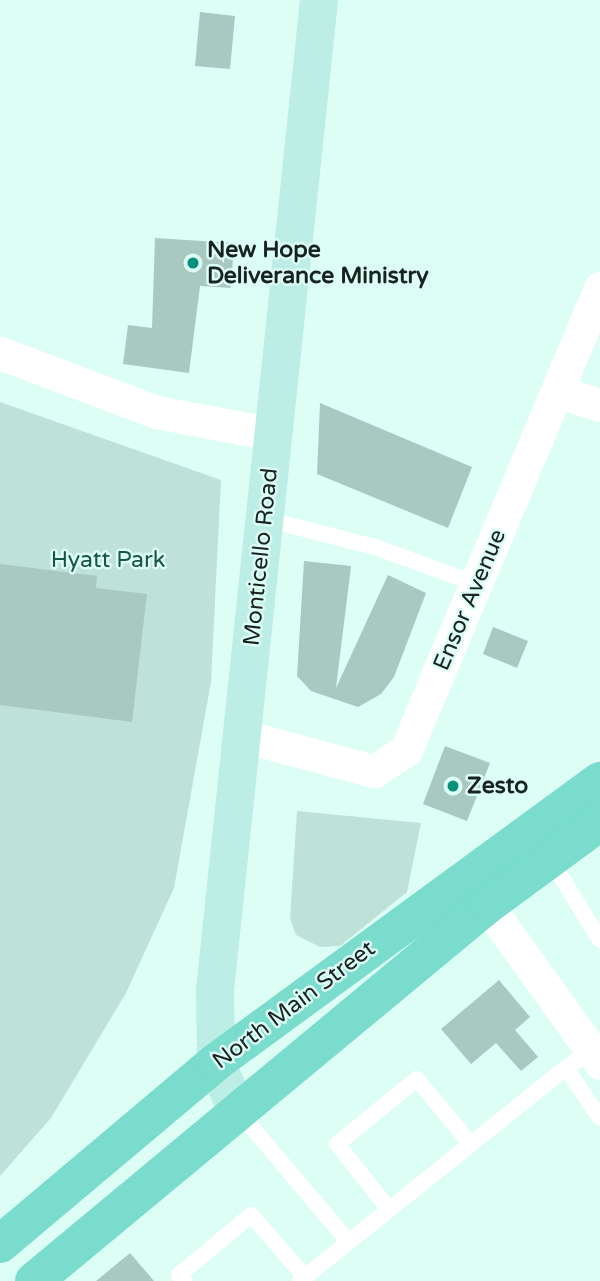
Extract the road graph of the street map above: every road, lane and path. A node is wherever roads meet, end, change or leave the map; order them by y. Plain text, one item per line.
1 (319, 0) edge
2 (600, 288) edge
3 (0, 354) edge
4 (559, 392) junction
5 (600, 405) edge
6 (273, 434) junction
7 (265, 519) junction
8 (477, 584) junction
9 (243, 736) junction
10 (600, 781) edge
11 (600, 822) edge
12 (550, 859) junction
13 (477, 891) junction
14 (600, 940) edge
15 (586, 1060) edge
16 (216, 1062) junction
17 (237, 1111) junction
18 (600, 1118) edge
19 (469, 1142) junction
20 (387, 1208) junction
21 (347, 1240) junction
22 (0, 1244) edge
23 (303, 1279) edge
24 (34, 1281) edge
25 (184, 1281) edge

1 - 6 main road, Monticello Road
2 - 4 street, Ensor Avenue
3 - 6 street
4 - 5 street
4 - 8 street, Ensor Avenue
6 - 7 main road, Monticello Road
7 - 8 lane
7 - 9 main road, Monticello Road
8 - 9 street, Ensor Avenue
9 - 16 main road, Monticello Road
10 - 13 main road, North Main Street
11 - 12 main road, North Main Street
12 - 13 main road, North Main Street
12 - 14 lane
13 - 15 street
13 - 16 main road, North Main Street
13 - 17 main road, North Main Street
15 - 18 lane
15 - 19 lane
16 - 17 main road, Monticello Road
16 - 22 main road, North Main Street
17 - 21 lane
17 - 24 main road, North Main Street
19 - 20 lane
19 - 20 lane
20 - 21 lane
21 - 23 lane
23 - 25 lane

